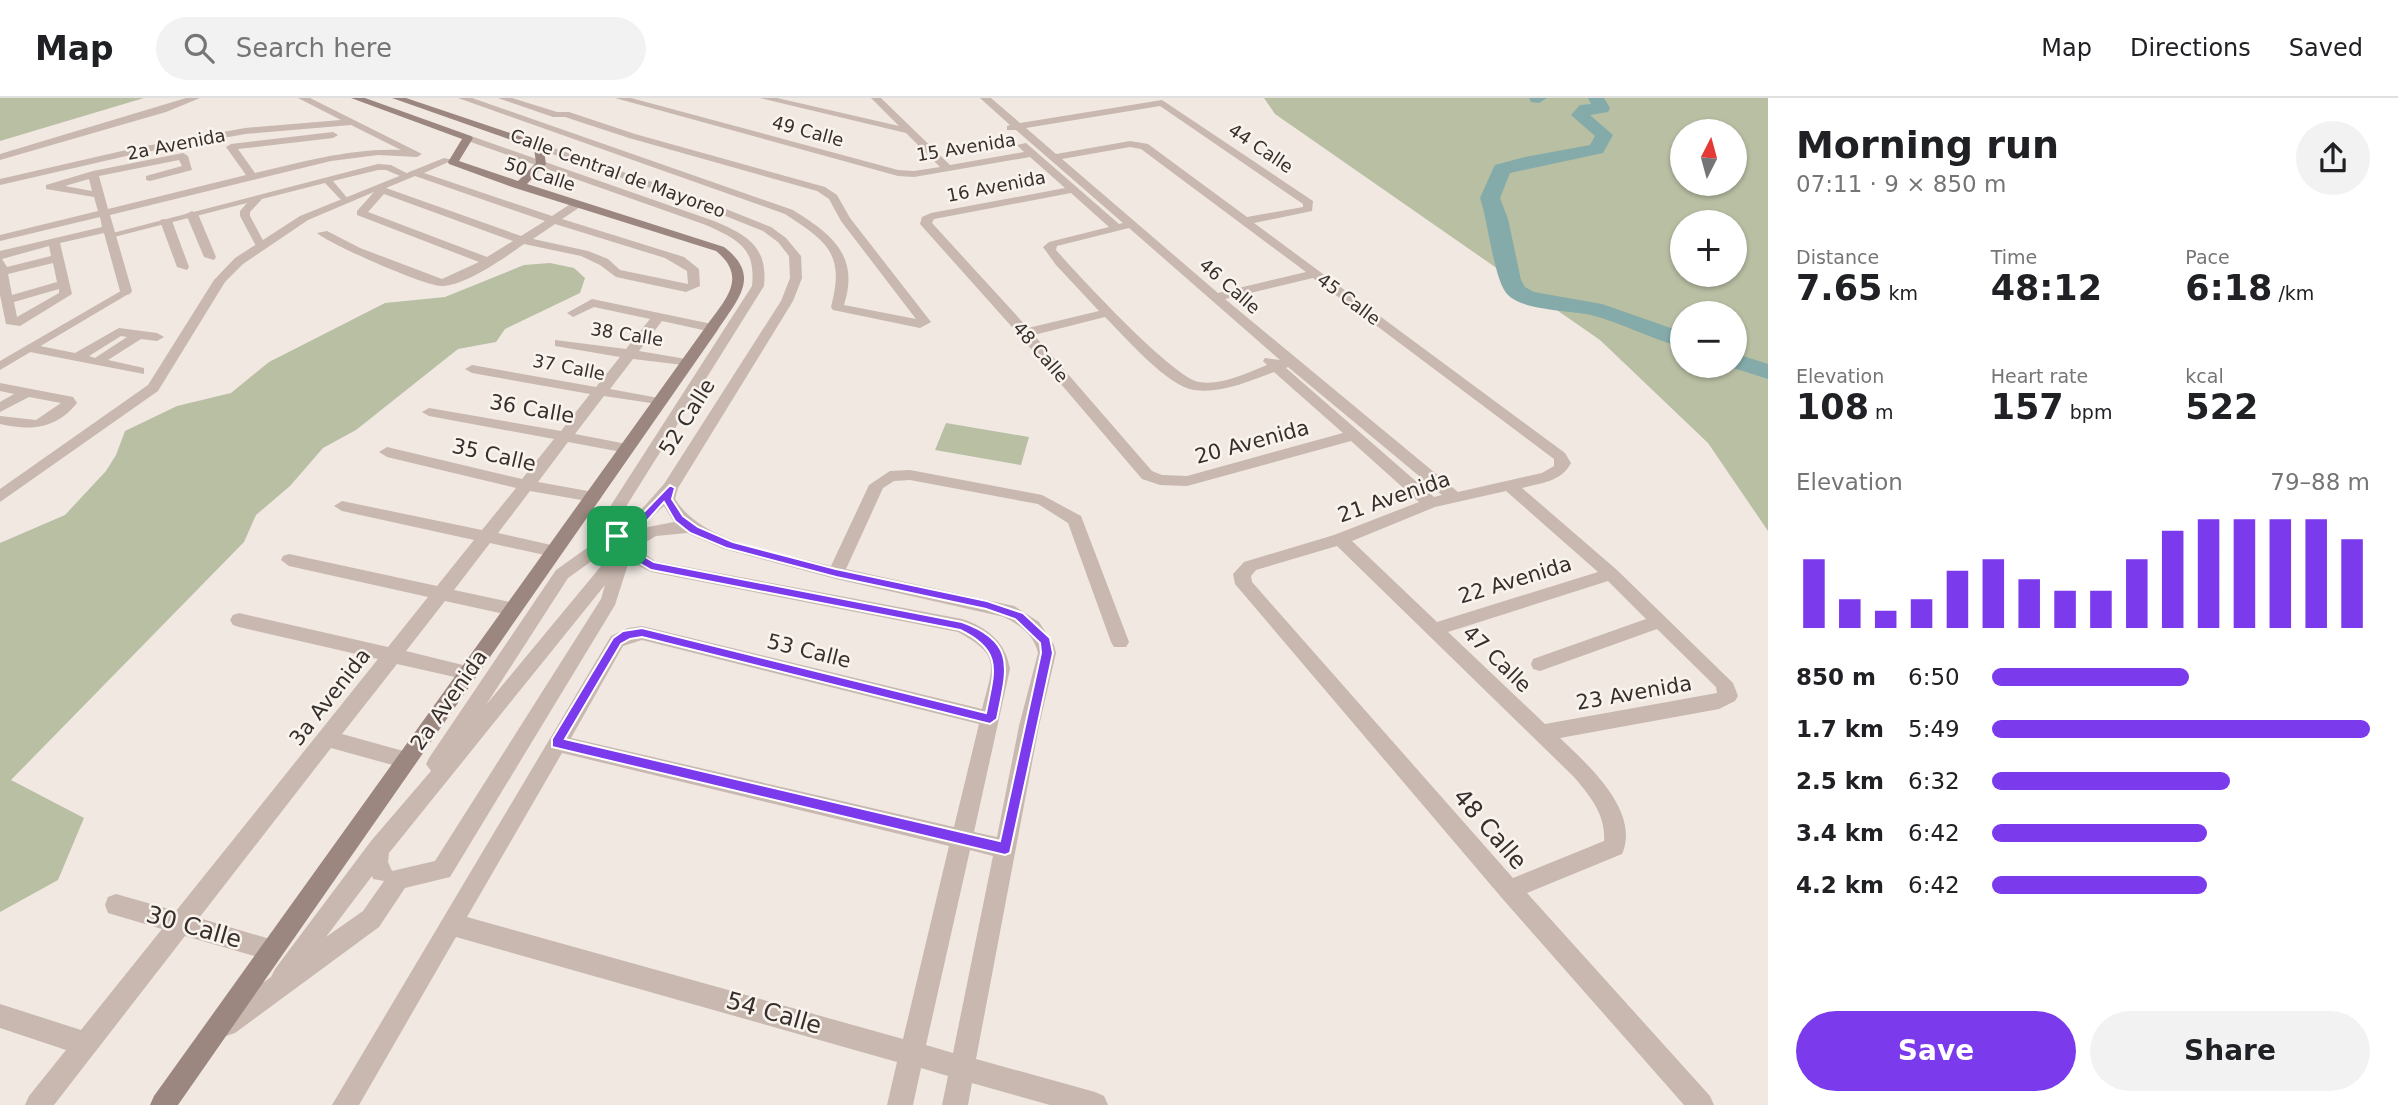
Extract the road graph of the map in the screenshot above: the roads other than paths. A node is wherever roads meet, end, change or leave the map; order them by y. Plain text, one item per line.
1 (195, 98) edge
2 (303, 98) edge
3 (356, 98) edge
4 (397, 98) edge
5 (463, 98) edge
6 (620, 98) edge
7 (765, 98) edge
8 (876, 98) edge
9 (970, 98) edge
10 (991, 99) edge
11 (514, 100) edge
12 (1162, 101) edge
13 (499, 112) junction
14 (355, 122) junction
15 (1011, 127) junction
16 (909, 131) junction
17 (332, 135) dead end
18 (468, 138) junction
19 (538, 146) junction
20 (289, 153) junction
21 (1032, 153) junction
22 (417, 154) junction
23 (1055, 157) junction
24 (0, 158) edge
25 (450, 161) junction
26 (145, 163) junction
27 (541, 164) junction
28 (948, 169) junction
29 (93, 174) junction
30 (906, 174) joint
31 (411, 175) junction
32 (252, 177) junction
33 (150, 178) junction
34 (327, 180) junction
35 (0, 182) edge
36 (710, 185) junction
37 (519, 186) junction
38 (380, 189) junction
39 (1072, 190) junction
40 (99, 195) junction
41 (260, 197) junction
42 (687, 198) junction
43 (159, 200) junction
44 (344, 200) junction
45 (576, 205) junction
46 (104, 213) junction
47 (192, 214) junction
48 (926, 219) joint
49 (166, 220) junction
50 (553, 220) junction
51 (1246, 221) junction
52 (1125, 226) junction
53 (109, 232) junction
54 (323, 233) dead end
55 (4, 236) edge
56 (54, 240) junction
57 (520, 240) junction
58 (261, 246) junction
59 (0, 256) edge
60 (58, 258) junction
61 (486, 261) junction
62 (1, 267) edge
63 (1314, 274) junction
64 (64, 284) junction
65 (126, 291) joint
66 (734, 295) joint
67 (1216, 297) junction
68 (7, 300) junction
69 (573, 313) dead end
70 (1108, 313) junction
71 (658, 318) junction
72 (712, 328) junction
73 (1025, 333) junction
74 (140, 334) junction
75 (157, 337) dead end
76 (561, 343) dead end
77 (30, 348) junction
78 (90, 349) junction
79 (110, 354) junction
80 (629, 354) junction
81 (77, 358) junction
82 (97, 362) junction
83 (687, 363) junction
84 (1283, 364) junction
85 (0, 366) edge
86 (472, 369) dead end
87 (139, 371) dead end
88 (0, 387) edge
89 (25, 393) junction
90 (598, 393) junction
91 (659, 402) junction
92 (0, 408) edge
93 (429, 412) dead end
94 (0, 420) edge
95 (1354, 435) junction
96 (564, 436) junction
97 (627, 448) junction
98 (387, 452) dead end
99 (1560, 456) joint
100 (1160, 480) joint
101 (526, 485) junction
102 (1509, 485) junction
103 (670, 488) junction
104 (0, 497) edge
105 (593, 497) junction
106 (1454, 497) junction
107 (1431, 503) junction
108 (342, 506) dead end
109 (691, 527) junction
110 (488, 536) junction
111 (619, 539) junction
112 (1340, 539) junction
113 (554, 551) junction
114 (778, 558) junction
115 (289, 560) dead end
116 (836, 573) junction
117 (1611, 573) junction
118 (1244, 584) joint
119 (760, 585) junction
120 (441, 593) junction
121 (513, 609) junction
122 (239, 620) dead end
123 (1660, 621) junction
124 (1433, 629) junction
125 (1120, 642) dead end
126 (392, 656) junction
127 (1540, 664) dead end
128 (468, 673) junction
129 (990, 719) junction
130 (1542, 733) junction
131 (327, 739) junction
132 (556, 743) junction
133 (407, 760) junction
134 (960, 837) junction
135 (379, 849) junction
136 (1005, 849) junction
137 (381, 872) dead end
138 (1509, 890) junction
139 (116, 905) dead end
140 (181, 923) junction
141 (451, 923) junction
142 (272, 950) junction
143 (274, 989) junction
144 (0, 1016) edge
145 (215, 1031) junction
146 (86, 1044) junction
147 (912, 1052) junction
148 (962, 1069) junction
149 (38, 1105) edge
150 (163, 1105) edge
151 (345, 1105) edge
152 (900, 1105) edge
153 (955, 1105) edge
154 (1095, 1105) edge
155 (1701, 1105) edge

1 - 24 street
2 - 14 street, 50 Calle
3 - 18 main road, Calle Central de Mayoreo
4 - 19 main road, Calle Central de Mayoreo
5 - 13 street
6 - 30 street, 49 Calle
7 - 16 street
8 - 16 street
9 - 15 street, 46 Calle
10 - 15 street, 46 Calle
11 - 13 street
11 - 36 street
12 - 15 street
12 - 51 street, 44 Calle
13 - 36 street
14 - 22 street, 50 Calle
14 - 35 street, 2a Avenida
15 - 21 street, 46 Calle
15 - 23 street, 46 Calle
16 - 28 street
17 - 20 street
18 - 25 main road
18 - 27 street, Calle Central de Mayoreo
19 - 27 main road
19 - 42 street, 52 Calle
20 - 22 street
20 - 32 street
20 - 32 street
21 - 28 street, 15 Avenida
21 - 39 street, 46 Calle
22 - 25 street, 50 Calle
23 - 51 street, 45 Calle
23 - 52 street, 46 Calle
25 - 31 street
25 - 37 main road, 50 Calle
26 - 29 street
26 - 33 street
26 - 33 street
27 - 37 main road
27 - 111 street, Calle Central de Mayoreo
28 - 30 street, 15 Avenida
29 - 40 street
29 - 40 street
31 - 34 street
31 - 38 street
31 - 50 street
32 - 43 street
33 - 43 street
34 - 41 street
34 - 44 street
36 - 42 street
37 - 45 main road, 50 Calle
38 - 44 street
38 - 57 street
38 - 61 street
39 - 48 street, 16 Avenida
39 - 52 street, 46 Calle
40 - 46 street
41 - 47 street
41 - 58 street
42 - 103 street, 52 Calle
43 - 46 street
44 - 58 street
45 - 50 street
45 - 66 main road, 50 Calle
46 - 53 street
46 - 55 street
47 - 49 street
47 - 49 street
48 - 73 street, 48 Calle
49 - 53 street
50 - 57 street
50 - 57 street
51 - 63 street, 45 Calle
52 - 67 street, 46 Calle
52 - 70 street
52 - 84 street, 46 Calle
53 - 56 street
53 - 65 street
54 - 61 street
56 - 59 street
56 - 60 street
57 - 61 street
58 - 104 street
60 - 62 street
60 - 64 street
62 - 68 street
63 - 67 street
63 - 99 street, 45 Calle
64 - 68 street
64 - 68 street
65 - 77 street
66 - 72 main road, 2a Avenida
67 - 84 street, 46 Calle
69 - 71 street
70 - 73 street
70 - 84 street
71 - 72 street
71 - 80 street, 3a Avenida
72 - 83 main road, 2a Avenida
73 - 100 street, 48 Calle
74 - 75 street
74 - 78 street
74 - 79 street
76 - 80 street, 38 Calle
77 - 81 street
77 - 85 street
78 - 79 street
78 - 81 street
79 - 82 street
80 - 83 street, 38 Calle
80 - 90 street, 3a Avenida
81 - 82 street
82 - 87 street
83 - 91 main road, 2a Avenida
84 - 95 street, 46 Calle
84 - 106 street, 46 Calle
86 - 90 street, 37 Calle
88 - 89 street
89 - 92 street
89 - 94 street
90 - 91 street, 37 Calle
90 - 96 street, 3a Avenida
91 - 97 main road, 2a Avenida
93 - 96 street, 36 Calle
95 - 100 street, 20 Avenida
95 - 107 street, 46 Calle
96 - 97 street, 36 Calle
96 - 101 street, 3a Avenida
97 - 105 main road, 2a Avenida
98 - 101 street, 35 Calle
99 - 102 street, 21 Avenida
101 - 105 street, 35 Calle
101 - 110 street, 3a Avenida
102 - 106 street, 21 Avenida
102 - 117 street
103 - 109 street, 52 Calle
103 - 111 street
105 - 113 main road, 2a Avenida
106 - 107 street, 21 Avenida
107 - 112 street, 21 Avenida
108 - 110 street
109 - 111 street
109 - 114 street, 52 Calle
110 - 113 street
110 - 120 street, 3a Avenida
111 - 119 street
111 - 135 street
111 - 135 street
111 - 143 street, Calle Central de Mayoreo
112 - 118 street, 21 Avenida
112 - 124 street, 47 Calle
113 - 121 main road, 2a Avenida
114 - 116 street, 52 Calle
114 - 119 street
115 - 120 street
116 - 125 street
116 - 136 street, 52 Calle
117 - 123 street
117 - 124 street, 22 Avenida
118 - 138 street, 48 Calle
119 - 129 street
120 - 121 street
120 - 126 street, 3a Avenida
121 - 128 main road, 2a Avenida
122 - 126 street
123 - 127 street
123 - 130 street, 23 Avenida
124 - 130 street, 47 Calle
126 - 128 street
126 - 131 street, 3a Avenida
128 - 133 main road, 2a Avenida
129 - 132 street, 53 Calle
129 - 134 street
130 - 138 street, 47 Calle
131 - 133 street
131 - 140 street, 3a Avenida
132 - 134 street
132 - 141 street
133 - 142 main road, 2a Avenida
134 - 136 street
134 - 147 street
135 - 137 street
135 - 143 street
136 - 148 street
138 - 155 street, 48 Calle
139 - 140 street, 30 Calle
140 - 142 street, 30 Calle
140 - 146 street, 3a Avenida
141 - 147 street, 54 Calle
141 - 151 street
142 - 145 main road, 2a Avenida
143 - 145 street, Calle Central de Mayoreo
144 - 146 street
145 - 150 main road, 2a Avenida
146 - 149 street, 3a Avenida
147 - 148 street, 54 Calle
147 - 152 street
148 - 153 street
148 - 154 street, 54 Calle

